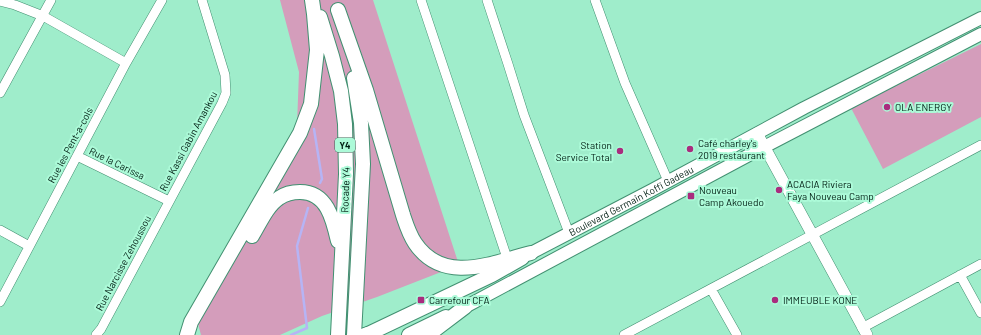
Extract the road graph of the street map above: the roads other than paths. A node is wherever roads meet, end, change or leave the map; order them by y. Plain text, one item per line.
1 (50, 0) edge
2 (162, 0) edge
3 (202, 0) edge
4 (312, 0) edge
5 (315, 0) edge
6 (421, 0) edge
7 (486, 0) edge
8 (595, 0) edge
9 (0, 1) edge
10 (337, 5) edge
11 (43, 16) junction
12 (981, 18) edge
13 (981, 34) edge
14 (126, 63) junction
15 (0, 93) edge
16 (757, 133) junction
17 (981, 145) edge
18 (764, 147) junction
19 (77, 156) junction
20 (668, 182) junction
21 (169, 201) junction
22 (0, 230) edge
23 (569, 233) junction
24 (812, 235) junction
25 (29, 246) junction
26 (531, 253) joint
27 (509, 262) junction
28 (981, 264) edge
29 (341, 269) junction
30 (960, 275) junction
31 (711, 289) junction
32 (0, 302) edge
33 (465, 307) junction
34 (981, 313) edge
35 (864, 331) edge
36 (96, 335) edge
37 (186, 335) edge
38 (196, 335) edge
39 (338, 335) edge
40 (363, 335) edge
41 (409, 335) edge
42 (428, 335) edge
43 (624, 335) edge
44 (737, 335) edge

1 - 11 street
2 - 14 street, Rue les Pent-a-cols
3 - 21 street, Rue Kassi Gabin Amankou
4 - 37 main road
5 - 29 main road, Rocade Y4 / Y4
6 - 27 street
7 - 23 street
8 - 20 street
9 - 11 street
10 - 27 main road
10 - 40 main road, Rocade Y4 / Y4
11 - 14 street
11 - 15 street
12 - 16 main road, Boulevard Germain Koffi Gadeau
13 - 18 main road, Boulevard Germain Koffi Gadeau
14 - 19 street, Rue les Pent-a-cols
16 - 18 street
16 - 20 main road, Boulevard Germain Koffi Gadeau
17 - 24 street
18 - 24 street
18 - 33 main road, Boulevard Germain Koffi Gadeau
19 - 21 street, Rue la Carissa
19 - 25 street, Rue les Pent-a-cols
20 - 23 main road, Boulevard Germain Koffi Gadeau
21 - 36 street, Rue Narcisse Zehoussou
22 - 25 street
23 - 26 main road, Boulevard Germain Koffi Gadeau
24 - 31 street
24 - 35 street
25 - 32 street, Rue les Pent-a-cols
26 - 27 main road
27 - 40 main road
28 - 30 street
29 - 38 main road
29 - 39 main road, Rocade Y4 / Y4
30 - 34 street
30 - 35 street
31 - 43 street
31 - 44 street
33 - 41 main road, Boulevard Germain Koffi Gadeau
33 - 42 main road

